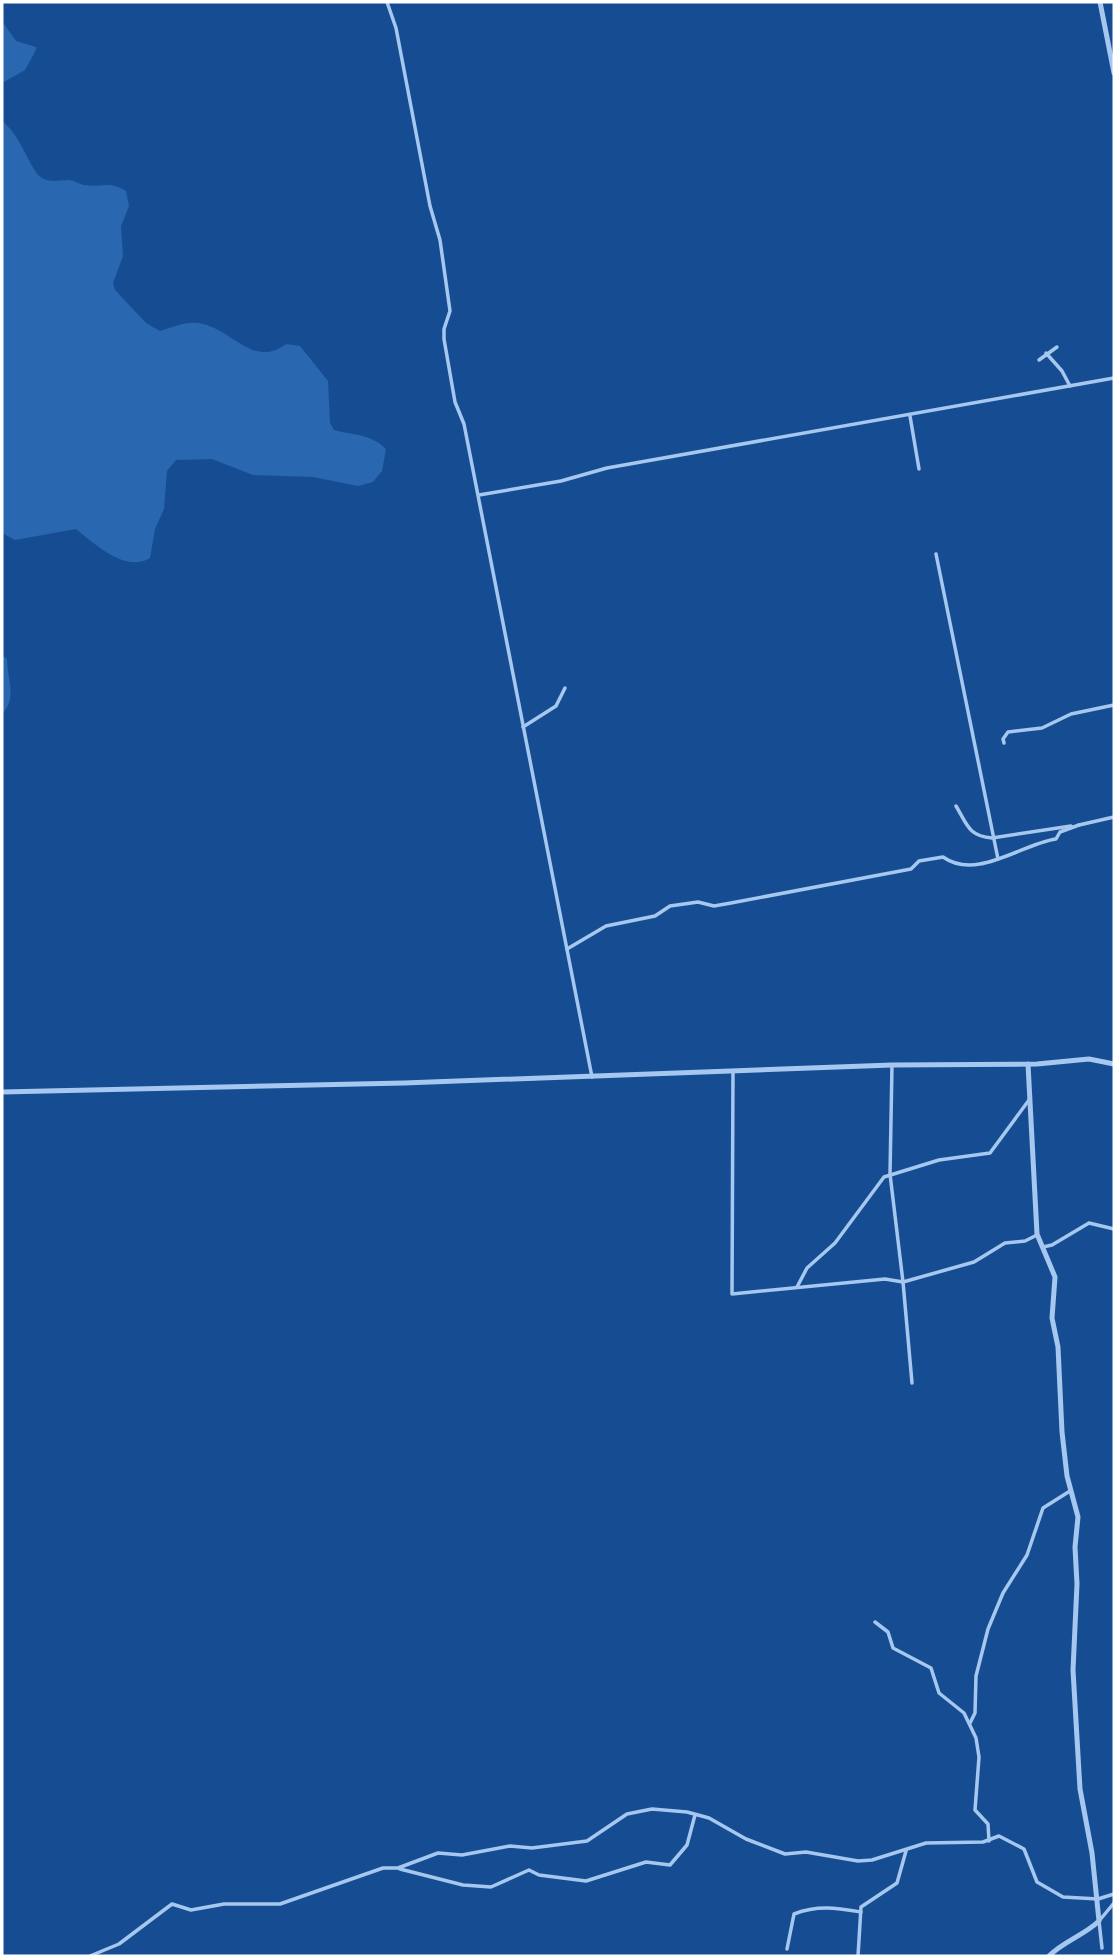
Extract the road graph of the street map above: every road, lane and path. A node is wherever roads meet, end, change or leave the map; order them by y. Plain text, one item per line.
1 (387, 2) edge
2 (1100, 2) edge
3 (1114, 73) edge
4 (1057, 347) dead end
5 (1046, 353) junction
6 (1039, 360) dead end
7 (1114, 378) edge
8 (1070, 386) junction
9 (910, 415) junction
10 (919, 469) dead end
11 (479, 495) junction
12 (936, 554) dead end
13 (565, 688) dead end
14 (1114, 705) edge
15 (523, 727) junction
16 (1004, 743) dead end
17 (956, 806) dead end
18 (1114, 817) edge
19 (1079, 825) junction
20 (992, 838) junction
21 (998, 859) junction
22 (567, 949) junction
23 (1028, 1063) junction
24 (1114, 1064) edge
25 (892, 1065) junction
26 (733, 1071) junction
27 (592, 1077) junction
28 (2, 1092) edge
29 (1030, 1099) junction
30 (890, 1174) junction
31 (1114, 1229) edge
32 (1037, 1234) junction
33 (1042, 1247) junction
34 (903, 1282) junction
35 (795, 1289) junction
36 (912, 1383) dead end
37 (1072, 1490) junction
38 (875, 1622) dead end
39 (970, 1723) junction
40 (695, 1814) junction
41 (989, 1840) junction
42 (906, 1851) junction
43 (398, 1868) junction
44 (1114, 1894) edge
45 (1098, 1899) junction
46 (1114, 1903) edge
47 (861, 1912) junction
48 (1098, 1920) junction
49 (1102, 1948) dead end
50 (786, 1949) dead end
51 (90, 1956) edge
52 (858, 1956) edge
53 (1049, 1956) edge

1 - 11 street
2 - 3 street
4 - 5 street
5 - 6 street
5 - 8 street
7 - 8 street
8 - 9 street
9 - 10 street
9 - 11 street
11 - 15 street
12 - 20 street
13 - 15 street
14 - 16 street
15 - 22 street
17 - 20 street
18 - 19 street
19 - 20 street
19 - 21 street
20 - 21 street
21 - 22 street
22 - 27 street
23 - 24 street
23 - 25 street
23 - 29 street
25 - 26 street
25 - 30 street
26 - 27 street
26 - 35 street
27 - 28 street
29 - 30 street
29 - 32 street
30 - 34 street
30 - 35 street
31 - 33 street
32 - 33 street
32 - 34 street
33 - 37 street
34 - 35 street
34 - 36 street
37 - 39 street
37 - 45 street
38 - 39 street
39 - 41 street
40 - 42 street
40 - 43 street
40 - 43 street
41 - 42 street
41 - 45 street
42 - 47 street
43 - 51 street
44 - 45 street
45 - 48 street
46 - 48 street
47 - 50 street
47 - 52 street
48 - 49 street
48 - 53 street

